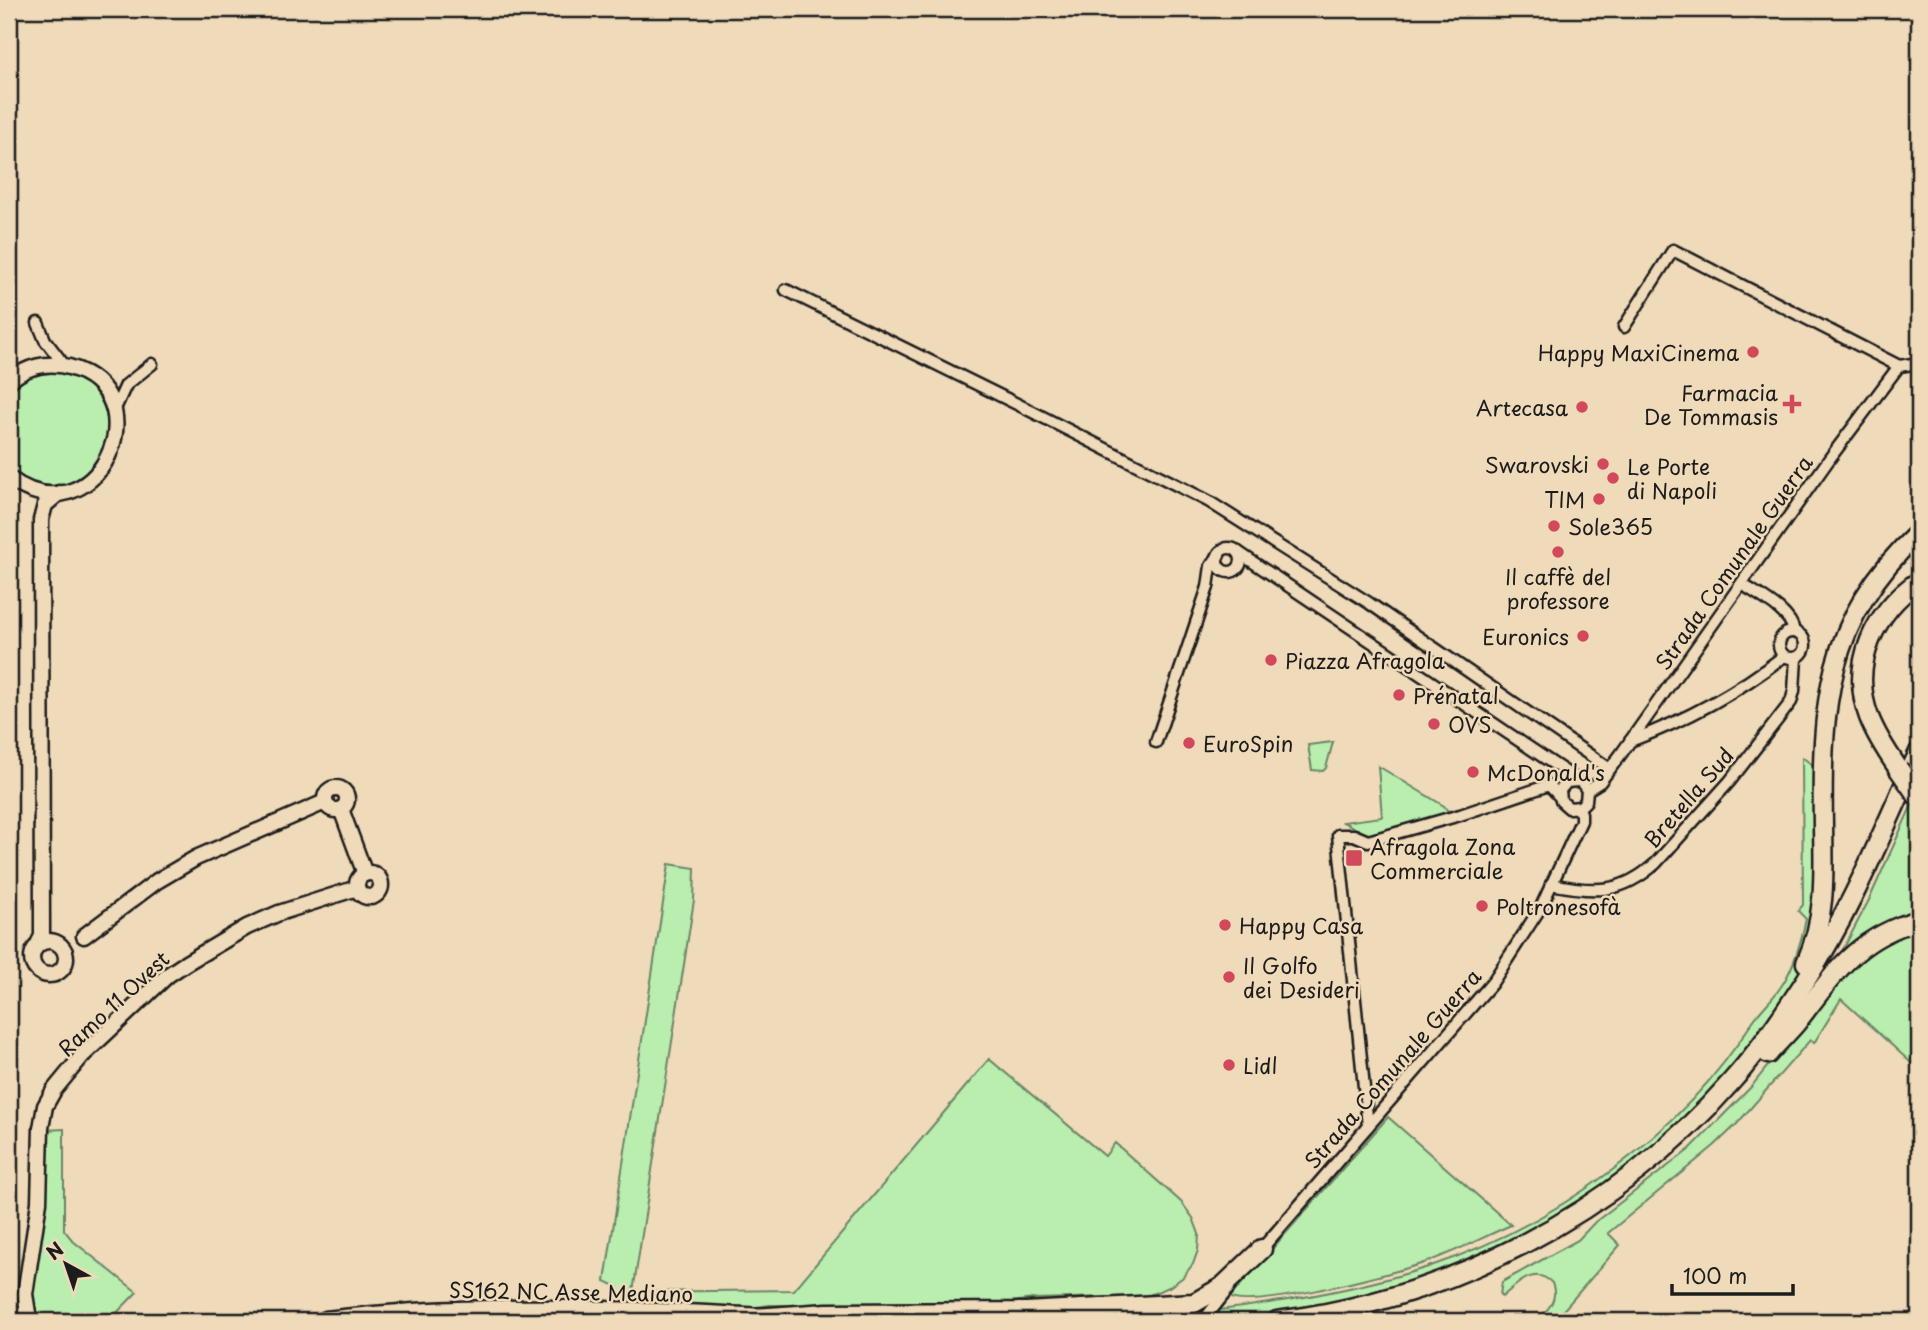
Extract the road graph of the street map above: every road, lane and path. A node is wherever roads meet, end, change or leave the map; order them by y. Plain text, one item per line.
1 (786, 290) dead end
2 (38, 323) dead end
3 (1624, 327) dead end
4 (1919, 363) edge
5 (152, 364) dead end
6 (65, 366) junction
7 (1899, 366) junction
8 (9, 381) edge
9 (114, 413) junction
10 (9, 478) edge
11 (29, 490) junction
12 (59, 493) junction
13 (41, 520) junction
14 (1919, 531) edge
15 (1238, 552) junction
16 (1219, 555) junction
17 (1260, 568) junction
18 (1233, 570) junction
19 (1919, 581) edge
20 (1742, 584) junction
21 (1208, 587) junction
22 (1794, 632) junction
23 (1784, 656) junction
24 (1796, 658) junction
25 (1630, 741) junction
26 (1156, 742) dead end
27 (1919, 752) edge
28 (1560, 768) junction
29 (1609, 769) junction
30 (1919, 777) edge
31 (1578, 781) junction
32 (1564, 784) junction
33 (1587, 790) junction
34 (1560, 797) junction
35 (1919, 798) edge
36 (325, 802) junction
37 (1576, 808) junction
38 (341, 809) junction
39 (365, 873) junction
40 (1551, 884) junction
41 (357, 888) junction
42 (42, 904) junction
43 (1919, 920) edge
44 (84, 936) junction
45 (59, 944) junction
46 (37, 946) junction
47 (66, 962) junction
48 (1763, 1051) junction
49 (1368, 1126) junction
50 (1262, 1249) joint
51 (25, 1294) junction
52 (1201, 1314) edge
53 (10, 1316) edge
54 (754, 1318) junction
55 (31, 1320) edge
56 (326, 1321) edge
57 (450, 1321) edge
58 (607, 1321) edge
59 (815, 1321) edge
60 (1277, 1321) edge
61 (1337, 1321) edge

1 - 29 street
2 - 6 street
3 - 7 street
4 - 7 street
5 - 9 street
6 - 8 street
6 - 9 street
7 - 20 street, Strada Comunale Guerra
9 - 12 street
10 - 11 street
11 - 12 street
11 - 13 street
12 - 13 street
13 - 42 street
14 - 48 highway
15 - 16 street
15 - 17 street
15 - 18 street
16 - 18 street
16 - 21 street
17 - 18 street
17 - 28 street
18 - 21 street
19 - 35 highway, bridge
20 - 22 street
20 - 25 street, Strada Comunale Guerra
21 - 26 street
22 - 23 street
22 - 24 street
23 - 24 street
23 - 25 street
24 - 40 street, Bretella Sud
25 - 29 street, Strada Comunale Guerra
27 - 48 highway
28 - 31 street
28 - 32 street
29 - 33 street, Strada Comunale Guerra
30 - 48 highway
31 - 32 street
31 - 33 street
32 - 34 street
33 - 37 street
34 - 37 street
34 - 49 street
36 - 38 street
36 - 38 street
36 - 44 street
37 - 40 street, Strada Comunale Guerra
38 - 39 street
39 - 41 street
39 - 41 street
40 - 49 street, Strada Comunale Guerra
41 - 51 street, Ramo 11 Ovest
42 - 45 street
42 - 46 street
43 - 48 highway
44 - 45 street
44 - 47 street
45 - 46 street
45 - 47 street
46 - 47 street
48 - 60 highway
48 - 61 highway
49 - 50 street, Strada Comunale Guerra
50 - 52 highway
51 - 53 street
51 - 55 street
52 - 54 highway
53 - 55 street
54 - 56 highway, SS162 NC Asse Mediano
54 - 59 highway, SS162 NC Asse Mediano
57 - 58 highway, SS162 NC Asse Mediano

